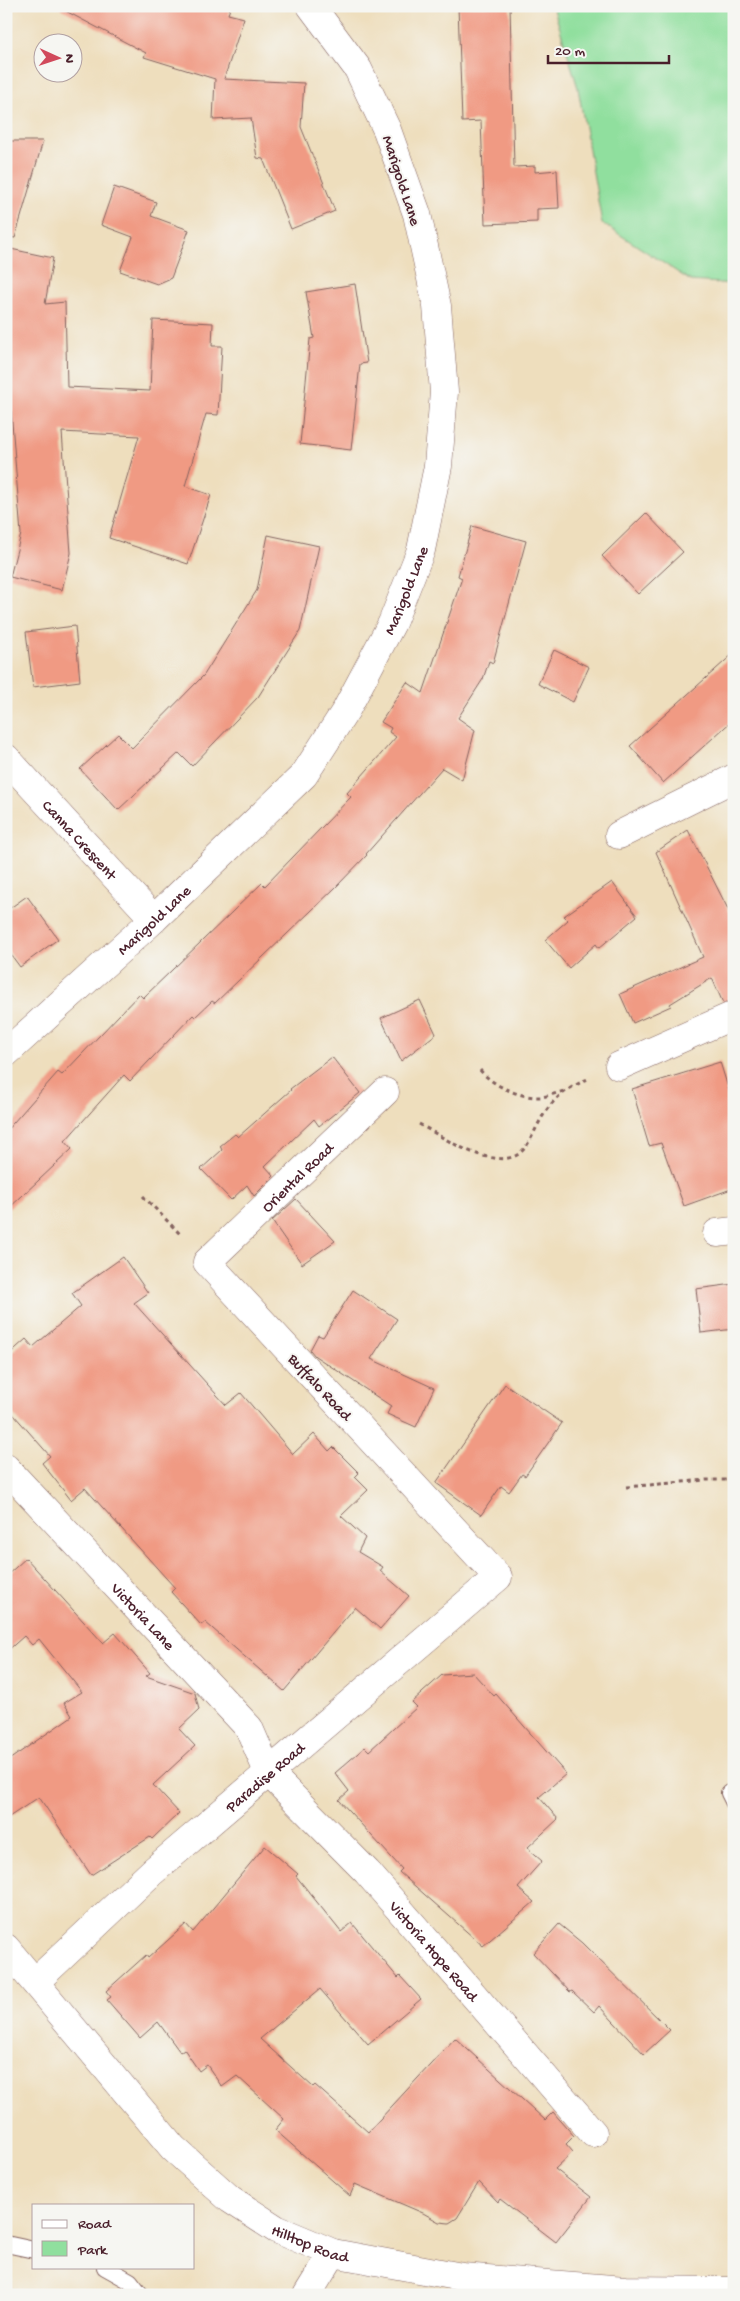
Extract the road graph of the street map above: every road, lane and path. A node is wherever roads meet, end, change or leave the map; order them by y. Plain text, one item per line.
1 (311, 6) edge
2 (6, 758) edge
3 (734, 778) edge
4 (620, 835) dead end
5 (154, 919) junction
6 (734, 1015) edge
7 (6, 1053) edge
8 (619, 1066) joint
9 (480, 1070) dead end
10 (565, 1091) junction
11 (384, 1092) dead end
12 (419, 1124) dead end
13 (143, 1196) dead end
14 (207, 1262) junction
15 (6, 1468) edge
16 (734, 1480) edge
17 (626, 1487) dead end
18 (498, 1577) joint
19 (268, 1772) junction
20 (6, 1948) edge
21 (35, 1982) junction
22 (593, 2133) dead end
23 (6, 2244) edge
24 (32, 2250) edge
25 (333, 2253) junction
26 (107, 2268) edge
27 (734, 2291) edge
28 (141, 2295) edge
29 (307, 2295) edge

1 - 5 street, Marigold Lane
2 - 5 street, Canna Crescent
3 - 4 street
5 - 7 street, Marigold Lane
6 - 8 street
8 - 10 path
9 - 10 path
10 - 12 path
11 - 14 street, Oriental Road
13 - 14 path
14 - 18 street, Buffalo Road
15 - 19 street, Victoria Lane
16 - 17 path
18 - 19 street, Paradise Road
19 - 21 street, Paradise Road
19 - 22 street, Victoria Hope Road
20 - 21 street, Hilltop Road
21 - 25 street, Hilltop Road
23 - 24 lane
25 - 27 street, Hilltop Road
25 - 29 street
26 - 28 lane

